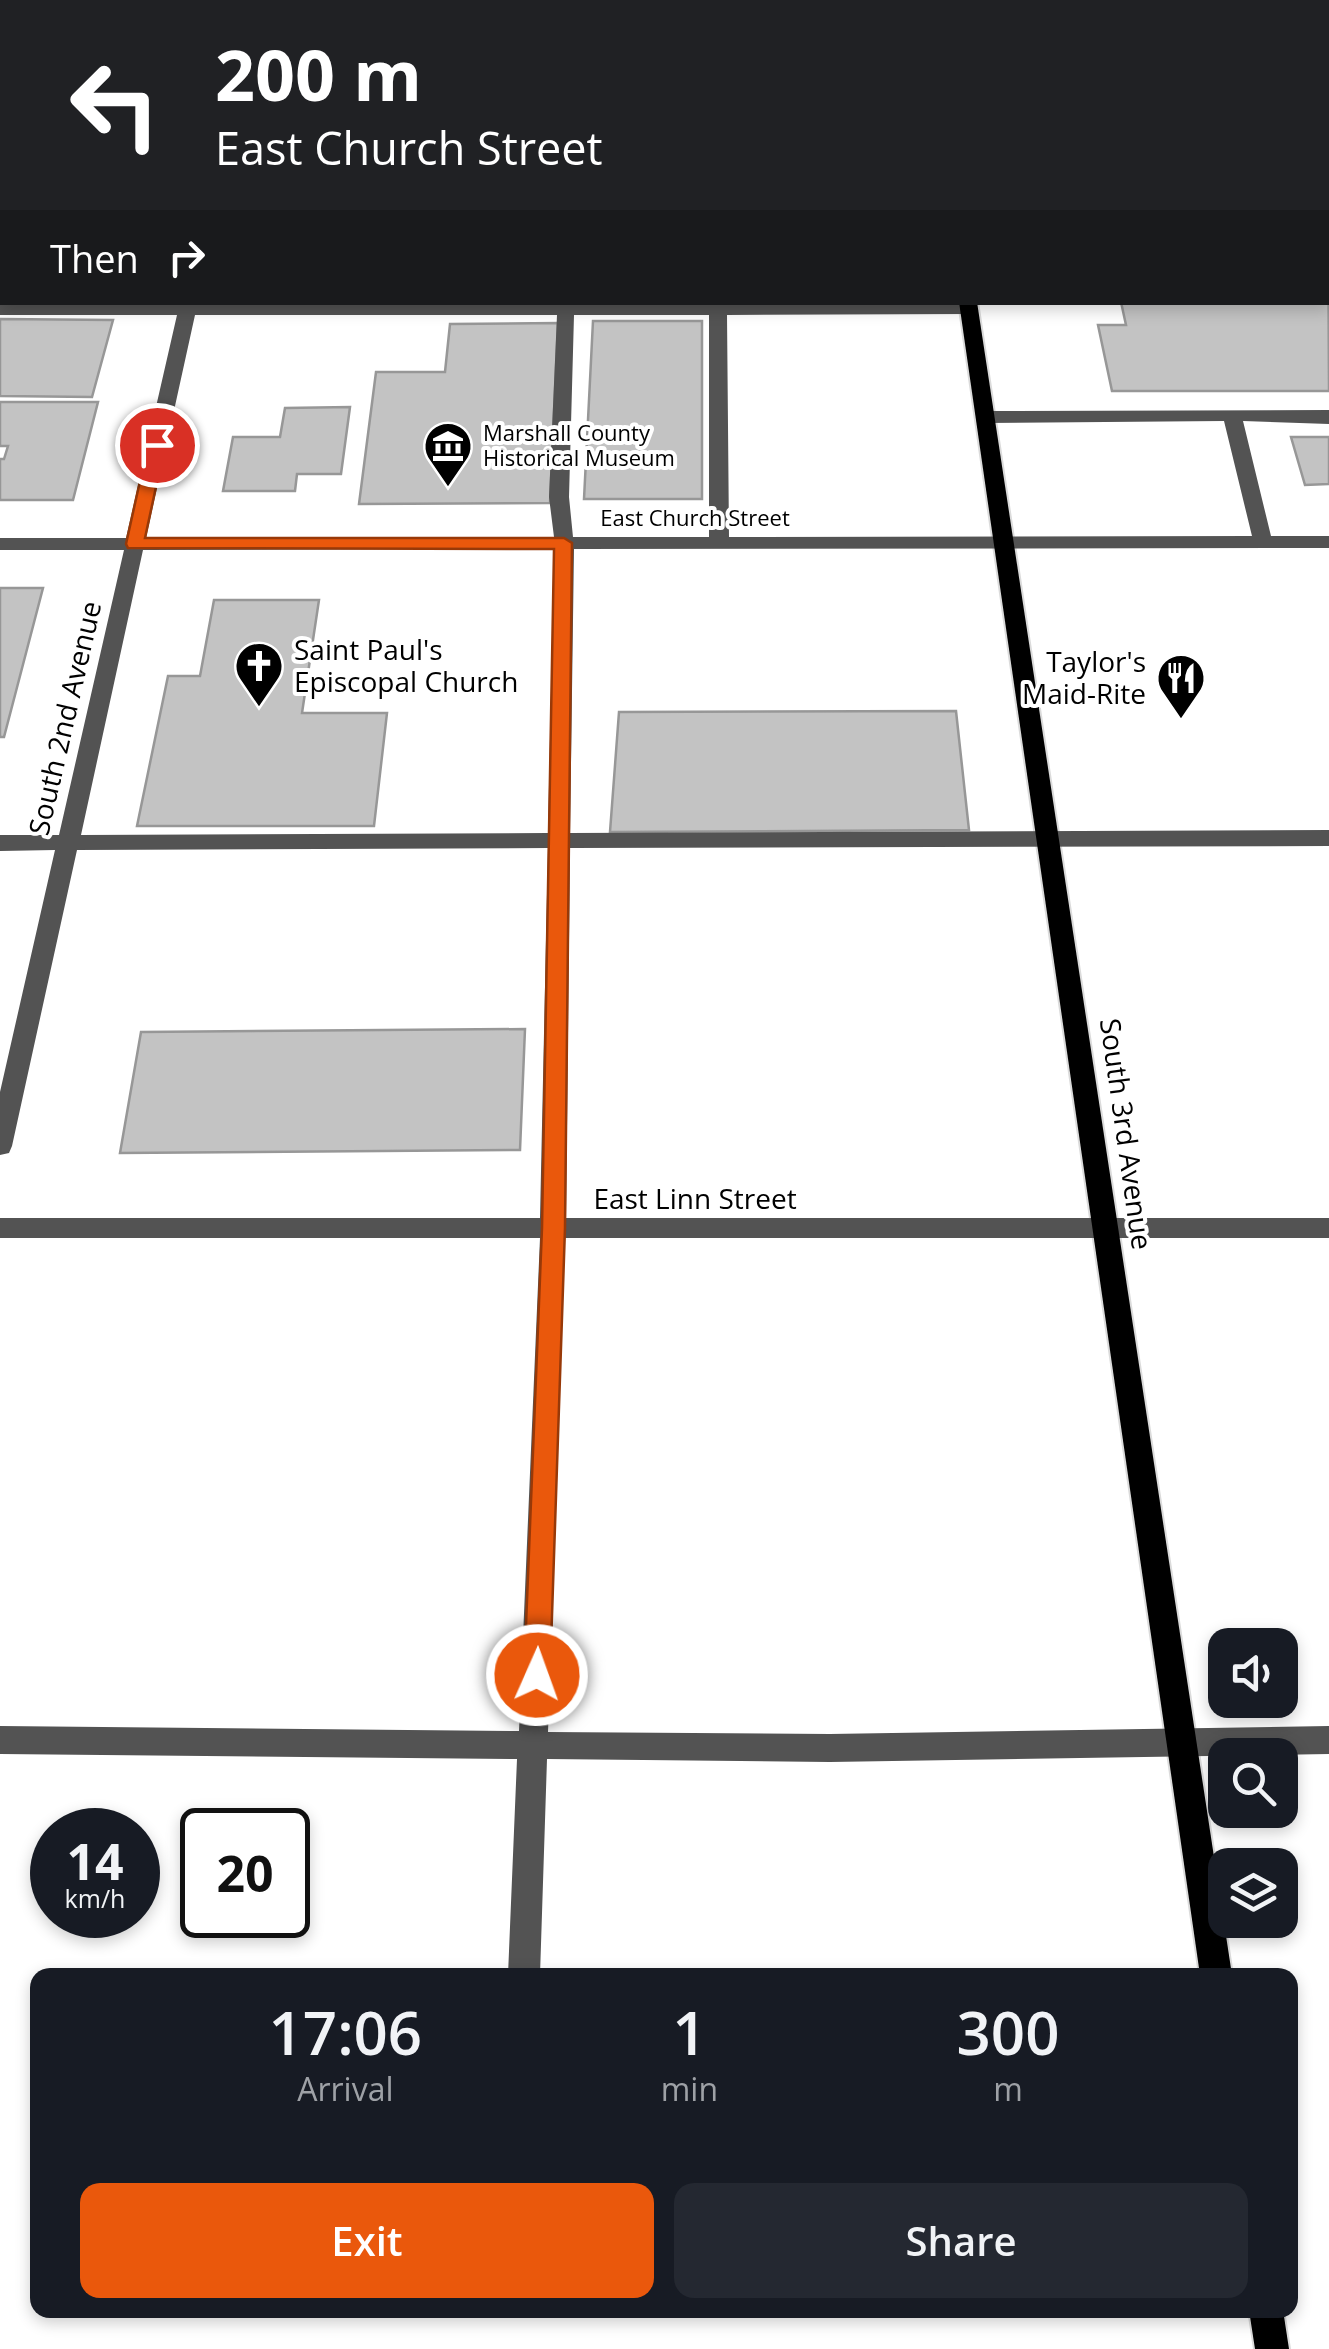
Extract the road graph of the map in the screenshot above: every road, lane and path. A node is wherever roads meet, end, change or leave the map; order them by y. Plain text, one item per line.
1 (188, 306) edge
2 (566, 306) edge
3 (969, 306) edge
4 (718, 309) junction
5 (0, 310) edge
6 (1232, 415) junction
7 (985, 417) junction
8 (1329, 418) edge
9 (1264, 542) junction
10 (1329, 542) edge
11 (564, 543) junction
12 (718, 543) junction
13 (1004, 543) junction
14 (0, 544) edge
15 (135, 544) junction
16 (1329, 838) edge
17 (1048, 839) junction
18 (559, 841) junction
19 (68, 843) junction
20 (0, 844) edge
21 (0, 1146) edge
22 (0, 1228) edge
23 (554, 1228) junction
24 (1329, 1228) edge
25 (1106, 1230) junction
26 (0, 1740) edge
27 (1181, 1740) junction
28 (1329, 1740) edge
29 (534, 1746) junction
30 (524, 1968) edge
31 (1215, 1968) edge
32 (1267, 2318) edge
33 (1272, 2349) edge

1 - 2 street
1 - 5 street
1 - 15 street, South 2nd Avenue
2 - 4 street
2 - 11 street
3 - 4 street
3 - 7 main road, South 3rd Avenue
4 - 12 street
6 - 7 street
6 - 8 street
6 - 9 street
7 - 13 main road, South 3rd Avenue
9 - 10 street, East Church Street
9 - 13 street, East Church Street
11 - 12 street, East Church Street
11 - 15 street, East Church Street
11 - 18 street
12 - 13 street, East Church Street
13 - 17 main road, South 3rd Avenue
14 - 15 street, East Church Street
15 - 19 street, South 2nd Avenue
16 - 17 street
17 - 18 street
17 - 25 main road, South 3rd Avenue
18 - 19 street
18 - 23 street
19 - 20 street
19 - 21 street, South 2nd Avenue
22 - 23 street, East Linn Street
23 - 25 street, East Linn Street
23 - 29 street
24 - 25 street, East Linn Street
25 - 27 main road, South 3rd Avenue
26 - 29 street
27 - 28 street
27 - 29 street
27 - 31 main road, South 3rd Avenue
29 - 30 street
32 - 33 main road

